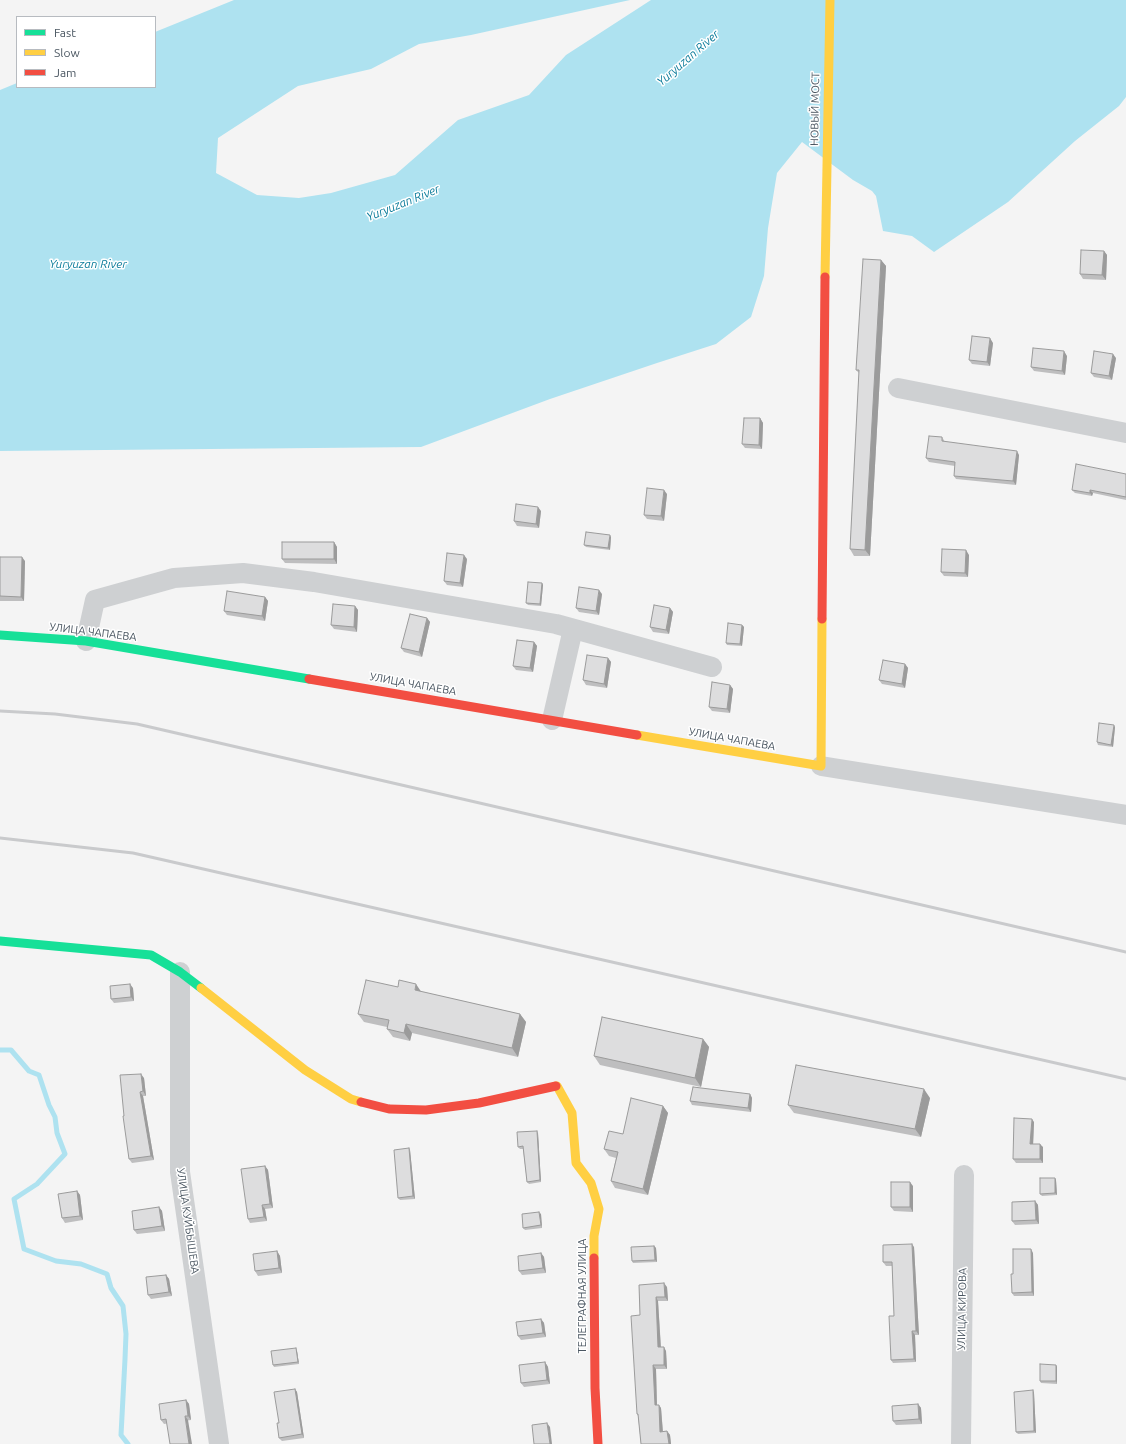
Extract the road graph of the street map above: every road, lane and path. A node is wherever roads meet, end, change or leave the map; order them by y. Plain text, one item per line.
1 (830, 0) edge
2 (898, 388) dead end
3 (1126, 433) edge
4 (573, 629) junction
5 (0, 635) edge
6 (86, 641) junction
7 (712, 668) dead end
8 (552, 720) junction
9 (821, 766) junction
10 (1126, 815) edge
11 (0, 941) edge
12 (180, 972) junction
13 (964, 1175) dead end
14 (219, 1444) edge
15 (598, 1444) edge
16 (961, 1444) edge

1 - 9 main road, НОВЫЙ МОСТ
2 - 3 street
4 - 6 street
4 - 7 street
4 - 8 street
5 - 6 main road, УЛИЦА ЧАПАЕВА
6 - 8 main road, УЛИЦА ЧАПАЕВА
8 - 9 main road, УЛИЦА ЧАПАЕВА
9 - 10 street
11 - 12 main road
12 - 14 street, УЛИЦА КУЙБЫШЕВА
12 - 15 main road, ТЕЛЕГРАФНАЯ УЛИЦА
13 - 16 street, УЛИЦА КИРОВА

